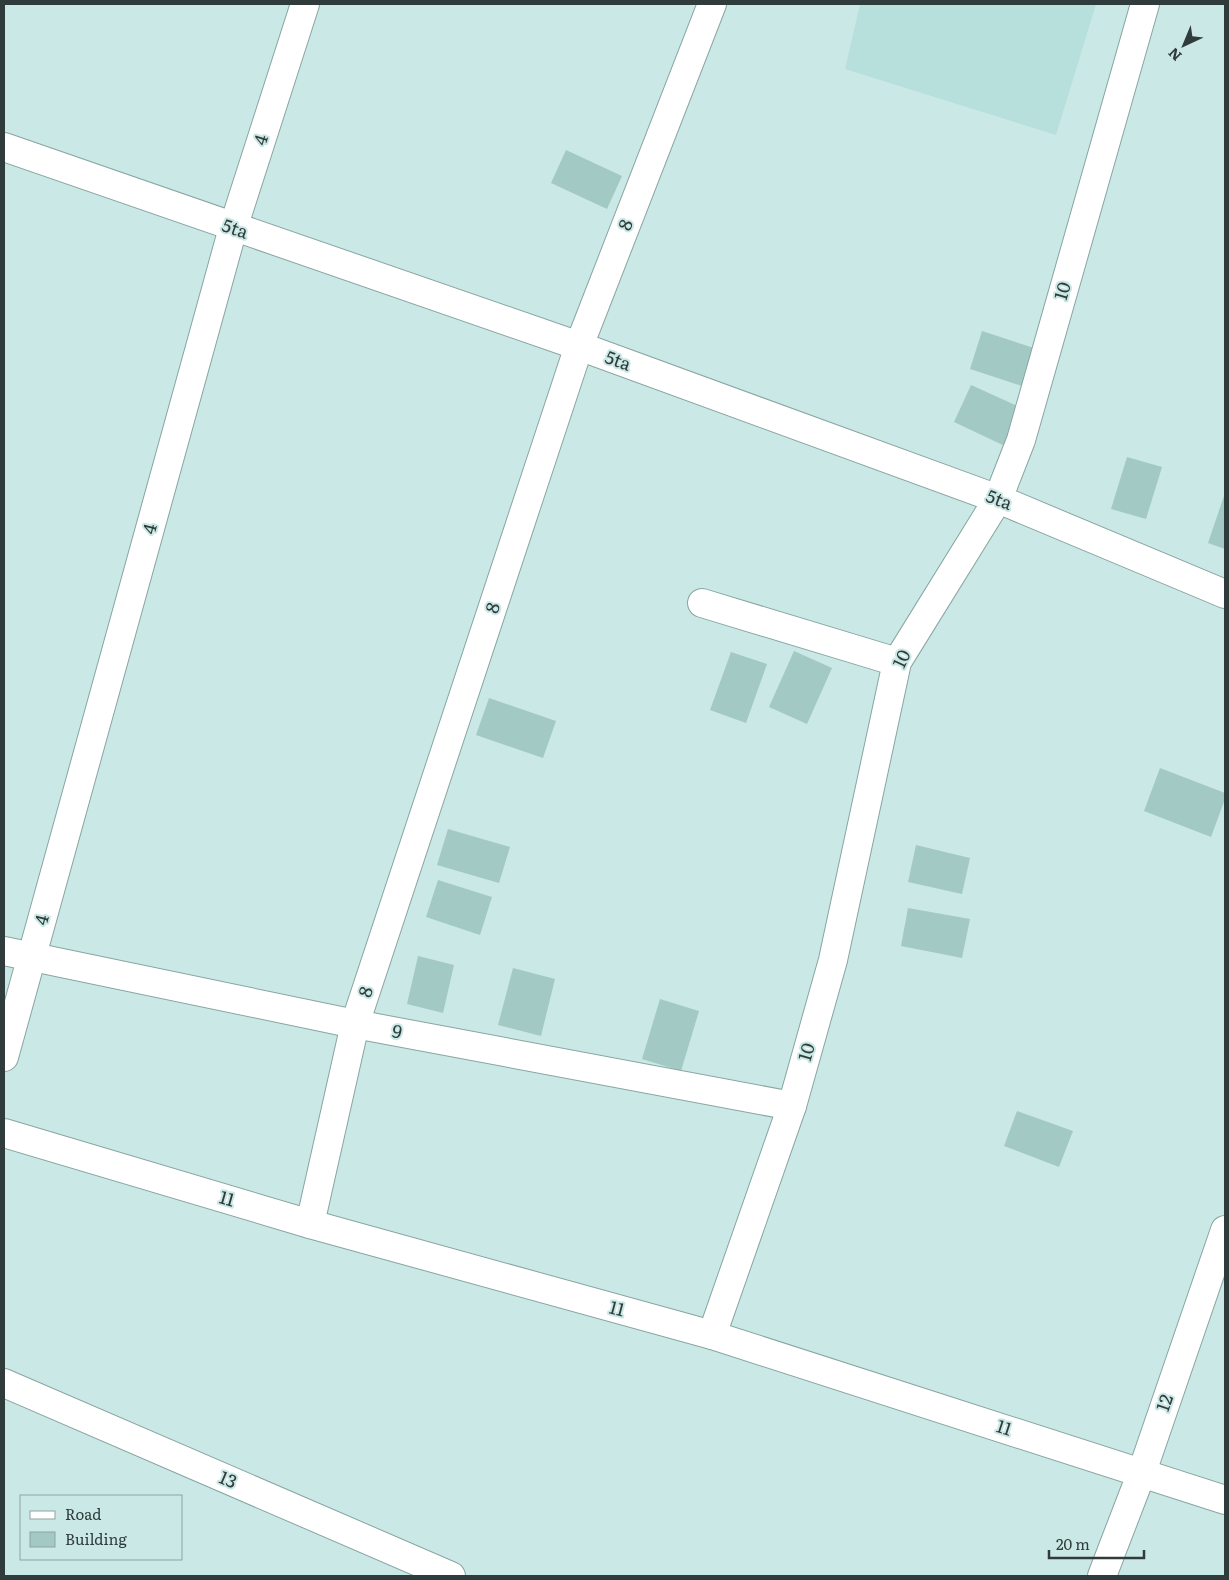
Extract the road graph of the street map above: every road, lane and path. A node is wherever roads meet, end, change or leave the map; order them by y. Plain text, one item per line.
1 (305, 4) edge
2 (712, 4) edge
3 (1145, 4) edge
4 (4, 147) edge
5 (233, 228) junction
6 (579, 346) junction
7 (998, 499) junction
8 (1225, 594) edge
9 (702, 603) dead end
10 (897, 662) junction
11 (4, 951) edge
12 (31, 958) junction
13 (355, 1024) junction
14 (4, 1057) edge
15 (792, 1106) junction
16 (4, 1134) edge
17 (310, 1224) junction
18 (1225, 1230) edge
19 (712, 1335) junction
20 (4, 1384) edge
21 (1142, 1472) junction
22 (1225, 1500) edge
23 (452, 1576) edge
24 (1102, 1576) edge

1 - 5 street, 4
2 - 6 street, 8
3 - 7 street, 10
4 - 5 street, 5ta
5 - 6 street, 5ta
5 - 12 street, 4
6 - 7 street, 5ta
6 - 13 street, 8
7 - 8 street, 5ta
7 - 10 street, 10
9 - 10 street
10 - 15 street, 10
11 - 12 street, 9
12 - 13 street, 9
12 - 14 street, 4
13 - 15 street, 9
13 - 17 street, 8
15 - 19 street, 10
16 - 17 street, 11
17 - 19 street, 11
18 - 21 street, 12
19 - 21 street, 11
20 - 23 street, 13
21 - 22 street, 11
21 - 24 street, 12

